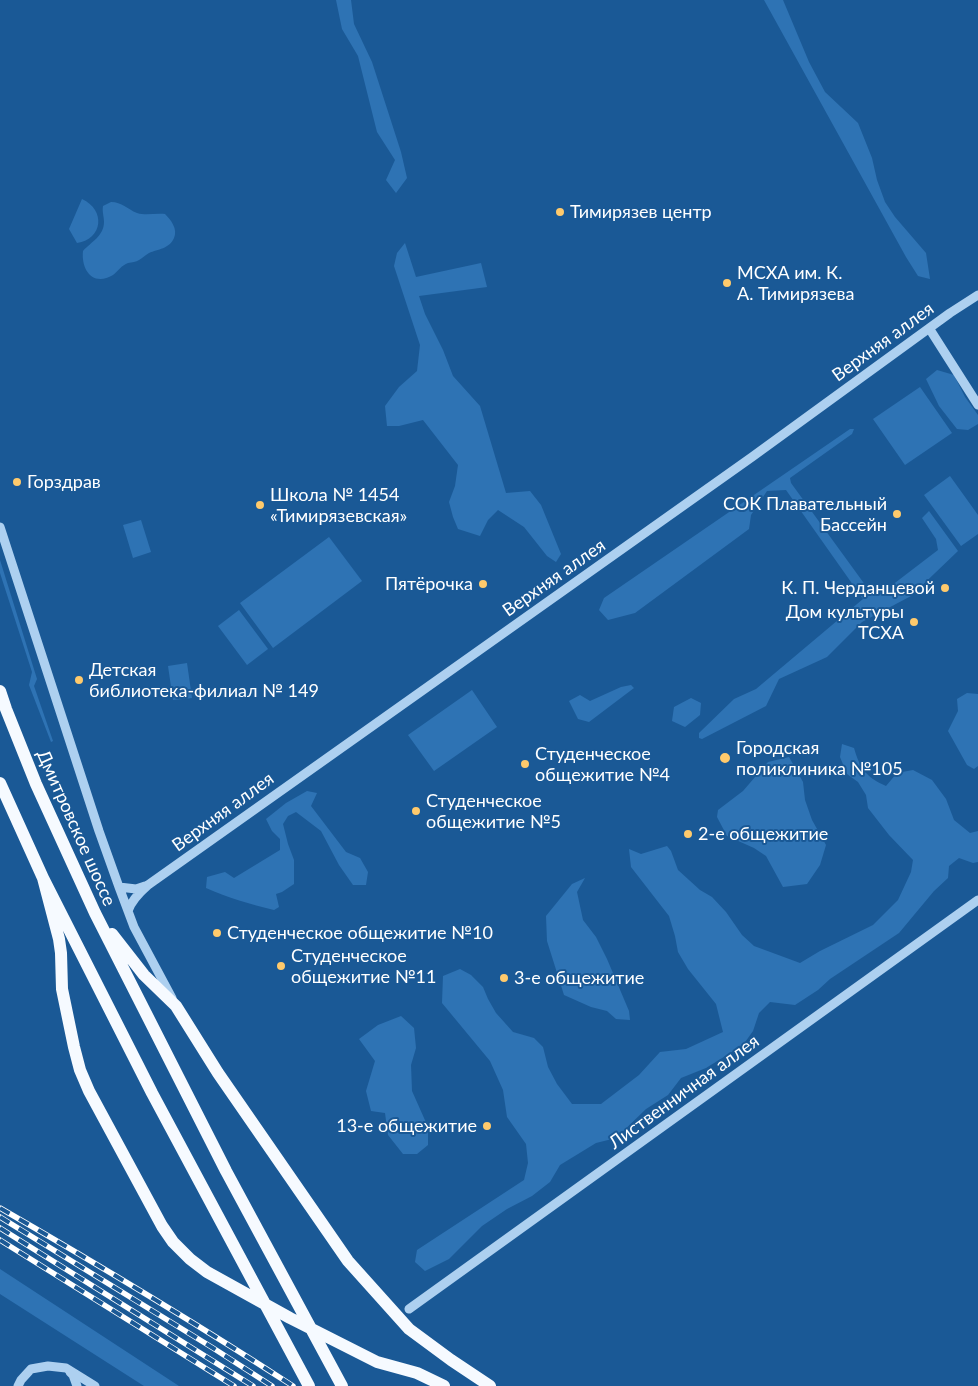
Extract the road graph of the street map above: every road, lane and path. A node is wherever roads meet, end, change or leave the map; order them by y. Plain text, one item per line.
1 (978, 295) edge
2 (929, 328) junction
3 (978, 405) edge
4 (0, 527) edge
5 (0, 691) edge
6 (0, 783) edge
7 (44, 878) junction
8 (148, 885) junction
9 (119, 886) junction
10 (978, 900) edge
11 (128, 911) junction
12 (95, 913) junction
13 (176, 1006) junction
14 (413, 1306) dead end
15 (66, 1368) junction
16 (18, 1386) edge
17 (77, 1386) edge
18 (95, 1386) edge
19 (309, 1386) edge
20 (342, 1386) edge
21 (444, 1386) edge
22 (490, 1386) edge

1 - 2 street, Верхняя аллея
2 - 3 street
2 - 8 street, Верхняя аллея
4 - 9 street
5 - 12 main road, Дмитровское шоссе
6 - 7 main road
7 - 19 main road
7 - 21 main road
8 - 9 street
8 - 11 street, Верхняя аллея
9 - 11 street
10 - 14 street, Лиственничная аллея
11 - 13 street
12 - 13 main road
12 - 20 main road, Дмитровское шоссе
13 - 22 main road
15 - 16 street
15 - 17 street
15 - 18 street

